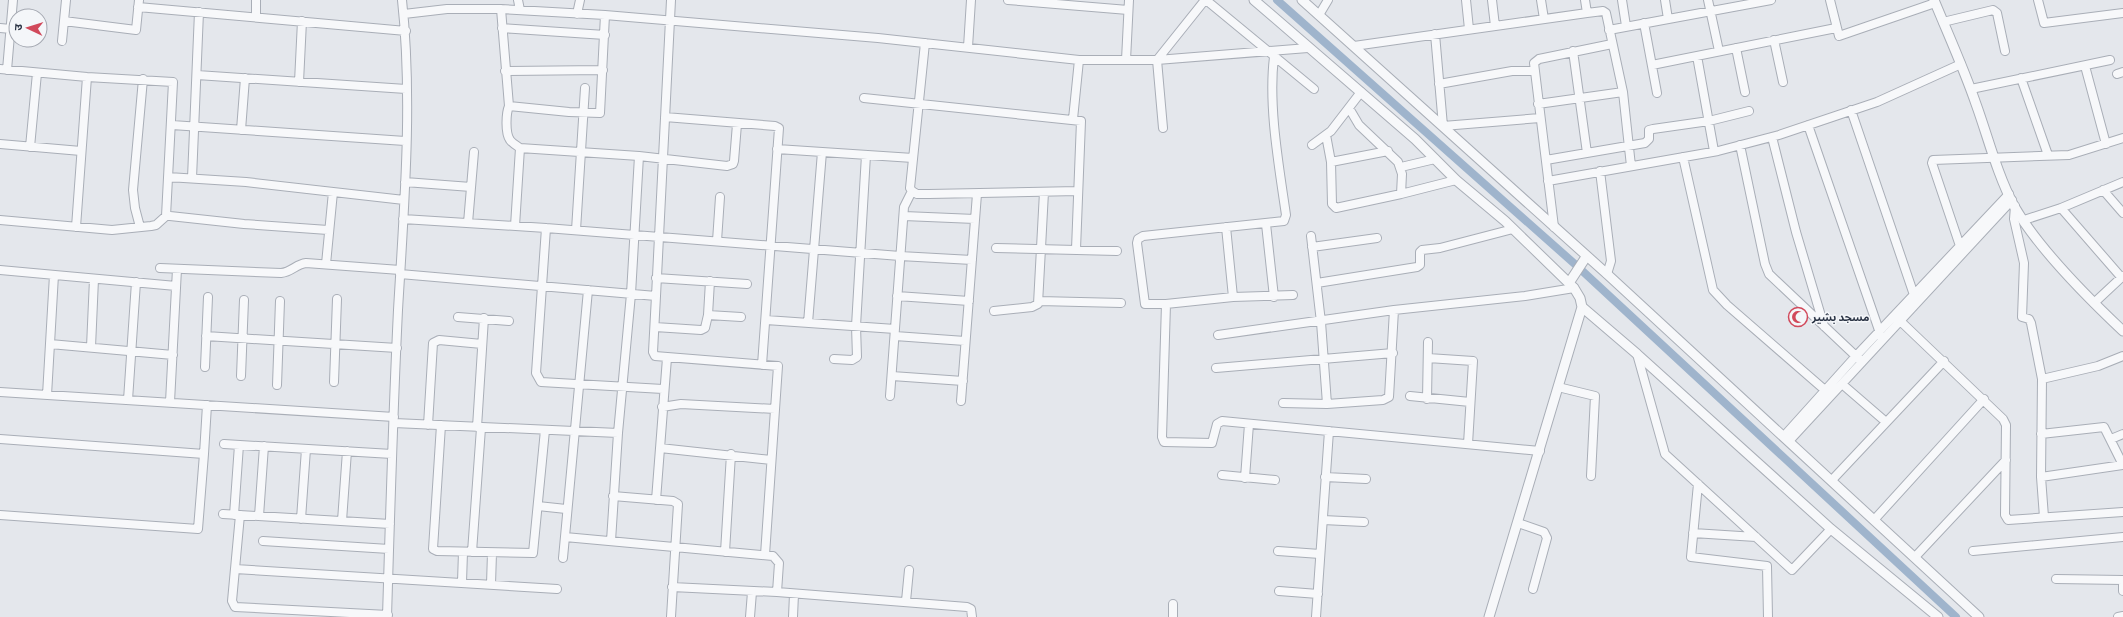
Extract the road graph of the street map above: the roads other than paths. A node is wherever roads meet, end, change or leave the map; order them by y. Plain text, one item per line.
1 (66, 0) edge
2 (256, 0) edge
3 (402, 0) edge
4 (518, 0) edge
5 (580, 0) edge
6 (671, 0) edge
7 (971, 0) edge
8 (1008, 0) edge
9 (1128, 0) edge
10 (1206, 0) edge
11 (1254, 0) edge
12 (1302, 0) edge
13 (1328, 0) edge
14 (1466, 0) edge
15 (1492, 0) edge
16 (1541, 0) edge
17 (1585, 0) edge
18 (1622, 0) edge
19 (1664, 0) edge
20 (1708, 0) edge
21 (1771, 0) edge
22 (1830, 0) edge
23 (2038, 0) edge
24 (1756, 1) edge
25 (1934, 1) edge
26 (138, 4) edge
27 (501, 9) junction
28 (520, 10) junction
29 (1128, 10) junction
30 (1710, 11) junction
31 (199, 12) junction
32 (1587, 13) junction
33 (2123, 13) edge
34 (404, 14) junction
35 (577, 14) junction
36 (605, 15) junction
37 (1319, 15) junction
38 (256, 17) junction
39 (1544, 19) junction
40 (1668, 19) junction
41 (302, 21) junction
42 (671, 21) junction
43 (64, 22) junction
44 (1943, 22) junction
45 (1644, 23) junction
46 (1495, 26) junction
47 (1626, 26) junction
48 (502, 28) junction
49 (1836, 28) junction
50 (1469, 30) junction
51 (1609, 30) junction
52 (406, 31) junction
53 (1435, 34) junction
54 (605, 35) junction
55 (1774, 40) junction
56 (62, 41) dead end
57 (925, 43) junction
58 (1612, 44) junction
59 (1354, 46) junction
60 (8, 47) edge
61 (968, 47) junction
62 (1308, 48) junction
63 (1736, 48) junction
64 (1574, 51) junction
65 (1719, 51) junction
66 (2005, 51) dead end
67 (1272, 54) junction
68 (1697, 56) junction
69 (1079, 60) junction
70 (1126, 60) junction
71 (1157, 60) junction
72 (2110, 60) dead end
73 (1961, 64) junction
74 (1652, 65) junction
75 (2085, 66) junction
76 (4, 70) edge
77 (603, 70) junction
78 (506, 71) junction
79 (1534, 71) junction
80 (37, 73) junction
81 (197, 75) junction
82 (87, 77) junction
83 (245, 78) junction
84 (2021, 78) junction
85 (143, 79) junction
86 (299, 82) junction
87 (1783, 82) dead end
88 (1439, 84) junction
89 (585, 88) dead end
90 (406, 89) junction
91 (1314, 89) dead end
92 (1971, 89) junction
93 (1361, 92) junction
94 (1623, 92) junction
95 (1745, 92) dead end
96 (1656, 93) dead end
97 (864, 98) dead end
98 (1579, 98) junction
99 (918, 104) junction
100 (1538, 104) junction
101 (509, 106) junction
102 (1349, 108) junction
103 (1852, 110) junction
104 (1749, 111) dead end
105 (584, 113) junction
106 (665, 117) junction
107 (1540, 118) junction
108 (1073, 119) junction
109 (1709, 121) junction
110 (737, 124) junction
111 (172, 125) junction
112 (1808, 125) junction
113 (196, 126) junction
114 (1443, 126) junction
115 (1163, 128) dead end
116 (241, 130) junction
117 (1326, 135) junction
118 (1772, 137) junction
119 (2123, 138) edge
120 (405, 141) junction
121 (0, 144) edge
122 (2106, 144) junction
123 (1312, 145) dead end
124 (1629, 145) junction
125 (1740, 145) junction
126 (30, 148) junction
127 (520, 148) junction
128 (777, 149) junction
129 (81, 151) junction
130 (1388, 151) junction
131 (1714, 151) junction
132 (474, 152) dead end
133 (582, 152) junction
134 (822, 152) junction
135 (1587, 153) junction
136 (866, 155) junction
137 (2048, 155) junction
138 (639, 156) junction
139 (1683, 157) junction
140 (1995, 157) junction
141 (913, 158) junction
142 (663, 159) junction
143 (1435, 159) junction
144 (1546, 160) junction
145 (1331, 162) junction
146 (1631, 166) junction
147 (1401, 167) junction
148 (1600, 171) junction
149 (168, 177) junction
150 (192, 178) junction
151 (1456, 180) junction
152 (1548, 180) junction
153 (405, 182) junction
154 (2123, 182) edge
155 (471, 187) junction
156 (2104, 190) junction
157 (912, 191) junction
158 (1078, 191) junction
159 (333, 192) junction
160 (1044, 192) junction
161 (977, 194) junction
162 (1401, 194) junction
163 (720, 197) dead end
164 (404, 200) junction
165 (2012, 200) junction
166 (2061, 208) junction
167 (2123, 213) edge
168 (166, 216) junction
169 (904, 216) junction
170 (403, 219) junction
171 (975, 219) junction
172 (0, 220) edge
173 (2024, 220) junction
174 (468, 223) junction
175 (1266, 224) junction
176 (515, 226) junction
177 (76, 227) junction
178 (140, 227) junction
179 (1554, 227) junction
180 (546, 228) junction
181 (1226, 228) junction
182 (1513, 229) junction
183 (328, 230) junction
184 (576, 230) junction
185 (634, 235) junction
186 (1310, 236) dead end
187 (658, 237) junction
188 (1377, 238) dead end
189 (717, 241) junction
190 (770, 245) junction
191 (1312, 246) junction
192 (1960, 246) junction
193 (813, 248) junction
194 (996, 248) dead end
195 (1042, 249) junction
196 (1076, 249) junction
197 (1117, 251) dead end
198 (860, 253) junction
199 (900, 256) junction
200 (1584, 259) junction
201 (972, 260) junction
202 (326, 264) junction
203 (160, 268) dead end
204 (177, 269) junction
205 (0, 270) edge
206 (400, 272) junction
207 (1607, 274) junction
208 (54, 275) junction
209 (2122, 276) edge
210 (656, 278) junction
211 (94, 279) junction
212 (710, 281) junction
213 (136, 282) junction
214 (1317, 283) junction
215 (1572, 283) junction
216 (747, 284) dead end
217 (176, 286) junction
218 (542, 286) junction
219 (588, 290) junction
220 (630, 294) junction
221 (1293, 295) dead end
222 (656, 296) junction
223 (897, 296) junction
224 (208, 297) dead end
225 (1233, 297) junction
226 (1274, 297) junction
227 (1917, 298) junction
228 (337, 299) dead end
229 (244, 300) dead end
230 (280, 301) dead end
231 (1039, 301) junction
232 (969, 302) junction
233 (1121, 303) dead end
234 (2094, 303) junction
235 (1166, 304) junction
236 (1582, 307) junction
237 (994, 310) dead end
238 (1394, 310) junction
239 (708, 315) junction
240 (458, 317) dead end
241 (741, 317) dead end
242 (484, 318) junction
243 (1898, 318) junction
244 (766, 320) junction
245 (510, 321) dead end
246 (1321, 322) junction
247 (808, 323) junction
248 (856, 326) junction
249 (655, 327) junction
250 (1825, 327) junction
251 (2123, 331) edge
252 (895, 332) junction
253 (1218, 335) dead end
254 (206, 336) junction
255 (1881, 336) junction
256 (242, 338) junction
257 (279, 340) junction
258 (965, 341) junction
259 (1428, 342) dead end
260 (50, 344) junction
261 (335, 344) junction
262 (482, 344) junction
263 (91, 348) junction
264 (397, 348) junction
265 (131, 351) junction
266 (1393, 353) junction
267 (1637, 354) junction
268 (173, 355) junction
269 (1856, 356) junction
270 (2123, 356) edge
271 (668, 358) junction
272 (1428, 358) junction
273 (834, 359) dead end
274 (1324, 359) junction
275 (1944, 361) junction
276 (1863, 362) junction
277 (762, 364) junction
278 (205, 367) dead end
279 (1216, 368) dead end
280 (241, 376) dead end
281 (892, 376) junction
282 (2042, 379) junction
283 (962, 380) junction
284 (334, 382) dead end
285 (579, 384) junction
286 (1842, 384) junction
287 (277, 385) dead end
288 (622, 386) junction
289 (1558, 387) junction
290 (664, 389) junction
291 (1826, 391) junction
292 (0, 392) edge
293 (47, 395) junction
294 (890, 396) dead end
295 (1410, 396) dead end
296 (1427, 399) junction
297 (1984, 399) junction
298 (128, 400) junction
299 (961, 401) dead end
300 (170, 402) junction
301 (1470, 402) junction
302 (1283, 403) dead end
303 (1326, 404) junction
304 (207, 405) junction
305 (662, 407) junction
306 (775, 409) junction
307 (394, 420) junction
308 (1886, 422) junction
309 (1249, 424) junction
310 (428, 425) junction
311 (440, 425) junction
312 (479, 428) junction
313 (545, 430) junction
314 (574, 430) junction
315 (1329, 431) junction
316 (618, 433) junction
317 (2041, 434) junction
318 (2123, 434) edge
319 (1787, 438) junction
320 (0, 439) edge
321 (2112, 439) junction
322 (224, 444) dead end
323 (1468, 444) junction
324 (238, 445) junction
325 (264, 446) junction
326 (660, 448) junction
327 (306, 449) junction
328 (347, 451) junction
329 (1540, 451) junction
330 (204, 454) junction
331 (392, 454) junction
332 (731, 454) junction
333 (771, 460) junction
334 (2006, 460) junction
335 (2123, 465) edge
336 (1222, 475) dead end
337 (1325, 476) junction
338 (1591, 476) dead end
339 (2041, 477) junction
340 (1245, 478) junction
341 (1366, 479) dead end
342 (1275, 480) dead end
343 (1832, 480) junction
344 (1698, 484) junction
345 (613, 496) junction
346 (656, 500) junction
347 (538, 506) junction
348 (566, 509) junction
349 (2123, 512) edge
350 (223, 514) dead end
351 (0, 515) edge
352 (237, 515) junction
353 (259, 516) junction
354 (2044, 517) junction
355 (301, 519) junction
356 (1323, 520) junction
357 (1874, 520) junction
358 (342, 521) junction
359 (1364, 522) dead end
360 (1518, 523) junction
361 (390, 524) junction
362 (1831, 529) junction
363 (1693, 533) junction
364 (565, 537) junction
365 (1756, 537) junction
366 (2123, 537) edge
367 (263, 541) dead end
368 (611, 541) junction
369 (676, 546) junction
370 (389, 549) junction
371 (1278, 551) dead end
372 (1973, 551) dead end
373 (463, 552) junction
374 (472, 552) junction
375 (725, 552) junction
376 (492, 553) junction
377 (1320, 554) junction
378 (765, 555) junction
379 (563, 558) dead end
380 (1916, 558) junction
381 (235, 569) junction
382 (909, 570) dead end
383 (389, 577) junction
384 (2056, 579) dead end
385 (2123, 580) edge
386 (462, 582) junction
387 (491, 584) junction
388 (2123, 585) edge
389 (672, 587) junction
390 (557, 588) dead end
391 (1533, 589) dead end
392 (1279, 591) dead end
393 (2123, 591) edge
394 (752, 592) junction
395 (777, 592) junction
396 (794, 594) junction
397 (1318, 594) junction
398 (906, 601) junction
399 (1173, 604) dead end
400 (388, 616) edge
401 (2123, 616) edge
402 (671, 617) edge
403 (750, 617) edge
404 (793, 617) edge
405 (972, 617) edge
406 (1173, 617) edge
407 (1316, 617) edge
408 (1489, 617) edge
409 (1768, 617) edge
410 (1938, 617) edge
411 (1979, 617) edge
412 (2118, 617) edge

1 - 43 street
2 - 38 street
3 - 34 street
4 - 28 street
5 - 35 street
6 - 42 street
7 - 61 street
8 - 29 street
9 - 29 street
10 - 67 street
10 - 71 street
11 - 62 street
12 - 37 street
13 - 37 street
14 - 50 street
15 - 46 street
16 - 39 street
17 - 32 street
18 - 47 street
19 - 40 street
20 - 30 street
21 - 24 street
22 - 49 street
23 - 33 street
24 - 30 street
25 - 44 street
25 - 49 street
26 - 31 street
26 - 43 street
27 - 28 street
27 - 34 street
27 - 48 street
28 - 35 street
29 - 70 street
30 - 40 street
30 - 65 street
31 - 38 street
31 - 81 street
32 - 39 street
32 - 51 street
34 - 52 street
35 - 36 street
36 - 42 street
36 - 54 street
37 - 59 street
38 - 41 street
39 - 46 street
40 - 45 street
41 - 52 street
41 - 86 street
42 - 57 street
42 - 106 street
43 - 56 street
44 - 66 street
44 - 73 street
45 - 47 street
45 - 74 street
46 - 50 street
47 - 51 street
48 - 54 street
48 - 78 street
49 - 55 street
50 - 53 street
51 - 58 street
52 - 90 street
53 - 59 street
53 - 88 street
54 - 77 street
55 - 63 street
55 - 87 street
57 - 61 street
57 - 99 street
58 - 64 street
58 - 94 street
59 - 114 street
60 - 76 street
61 - 69 street
62 - 67 street
62 - 93 street
63 - 65 street
63 - 95 street
64 - 79 street
64 - 98 street
65 - 68 street
67 - 71 street
67 - 91 street
67 - 175 street
68 - 74 street
68 - 109 street
69 - 70 street
69 - 108 street
70 - 71 street
71 - 115 street
72 - 75 street
73 - 92 street
73 - 103 street
74 - 96 street
75 - 84 street
75 - 122 street
76 - 80 street
77 - 78 street
77 - 105 street
78 - 101 street
79 - 88 street
79 - 100 street
80 - 82 street
80 - 126 street
81 - 83 street
81 - 113 street
82 - 85 street
82 - 129 street
83 - 86 street
83 - 116 street
84 - 92 street
84 - 137 street
85 - 111 street
85 - 178 street
86 - 90 street
88 - 114 street
89 - 105 street
90 - 120 street
92 - 140 street
93 - 102 street
93 - 143 street
94 - 98 street
94 - 124 street
97 - 99 street
98 - 100 street
98 - 135 street
99 - 108 street
99 - 141 street
100 - 107 street
101 - 105 street
101 - 127 street
102 - 117 street
102 - 130 street
103 - 112 street
103 - 227 street
104 - 109 street
105 - 133 street
106 - 110 street
106 - 142 street
107 - 114 street
107 - 144 street
108 - 158 street
109 - 124 street
109 - 131 street
110 - 128 street
110 - 142 street
111 - 113 street
111 - 149 street
112 - 118 street
112 - 255 street
113 - 116 street
113 - 150 street
114 - 179 street
116 - 120 street
117 - 123 street
117 - 145 street
118 - 125 street
118 - 250 street
119 - 122 street
120 - 153 street
121 - 126 street
122 - 137 street
124 - 135 street
124 - 146 street
125 - 131 street
125 - 250 street
126 - 129 street
127 - 133 street
127 - 176 street
128 - 134 street
128 - 190 street
129 - 177 street
130 - 145 street
130 - 147 street
131 - 139 street
132 - 155 street
133 - 138 street
133 - 184 street
134 - 136 street
134 - 193 street
135 - 144 street
136 - 141 street
136 - 198 street
137 - 140 street
138 - 142 street
138 - 185 street
139 - 146 street
139 - 291 street
140 - 165 street
140 - 192 street
141 - 157 street
142 - 187 street
143 - 147 street
143 - 151 street
144 - 152 street
145 - 162 street
146 - 148 street
147 - 162 street
148 - 152 street
148 - 207 street
149 - 150 street
149 - 168 street
150 - 159 street
151 - 162 street
151 - 182 street
152 - 179 street
153 - 155 street
153 - 164 street
154 - 156 street
155 - 174 street
156 - 166 street
156 - 167 street
157 - 161 street
157 - 169 street
158 - 160 street
158 - 196 street
159 - 164 street
159 - 183 street
160 - 161 street
160 - 195 street
161 - 171 street
163 - 189 street
164 - 170 street
165 - 173 street
165 - 192 street
165 - 227 street
165 - 282 street
166 - 173 street
166 - 209 street
168 - 178 street
168 - 183 street
169 - 171 street
169 - 199 street
170 - 174 street
170 - 206 street
171 - 201 street
172 - 177 street
173 - 234 street
174 - 176 street
175 - 181 street
175 - 226 street
176 - 180 street
177 - 178 street
179 - 200 street
180 - 184 street
180 - 218 street
181 - 225 street
181 - 235 street
182 - 214 street
182 - 215 street
183 - 202 street
184 - 185 street
185 - 187 street
185 - 220 street
186 - 191 street
187 - 189 street
187 - 210 street
188 - 191 street
189 - 190 street
190 - 193 street
190 - 244 street
191 - 214 street
192 - 227 street
193 - 198 street
193 - 247 street
194 - 195 street
195 - 196 street
195 - 231 street
196 - 197 street
198 - 199 street
198 - 248 street
199 - 201 street
199 - 223 street
200 - 207 street
200 - 215 street
201 - 232 street
202 - 204 street
202 - 206 street
203 - 204 street
204 - 217 street
205 - 208 street
206 - 218 street
206 - 264 street
207 - 319 street
208 - 211 street
208 - 260 street
209 - 234 street
210 - 212 street
210 - 222 street
211 - 213 street
211 - 263 street
212 - 216 street
212 - 239 street
213 - 217 street
213 - 265 street
214 - 246 street
215 - 236 street
215 - 238 street
217 - 268 street
218 - 219 street
218 - 285 street
219 - 220 street
219 - 285 street
220 - 222 street
220 - 288 street
221 - 226 street
222 - 249 street
223 - 232 street
223 - 252 street
224 - 254 street
225 - 226 street
225 - 235 street
227 - 243 street
228 - 261 street
229 - 256 street
230 - 257 street
231 - 233 street
231 - 237 street
232 - 258 street
234 - 251 street
235 - 309 street
236 - 267 street
236 - 289 street
238 - 246 street
238 - 266 street
239 - 241 street
239 - 249 street
240 - 242 street
242 - 245 street
242 - 262 street
243 - 255 street
243 - 275 street
244 - 247 street
244 - 277 street
246 - 253 street
246 - 274 street
247 - 248 street
248 - 252 street
248 - 273 street
249 - 271 street
250 - 269 street
252 - 258 street
252 - 281 street
254 - 256 street
254 - 278 street
255 - 269 street
255 - 276 street
256 - 257 street
256 - 280 street
257 - 261 street
257 - 287 street
258 - 283 street
259 - 272 street
260 - 263 street
260 - 293 street
261 - 264 street
261 - 284 street
262 - 310 street
262 - 312 street
263 - 265 street
264 - 307 street
265 - 268 street
265 - 298 street
266 - 274 street
266 - 303 street
267 - 344 street
267 - 362 street
268 - 300 street
269 - 276 street
269 - 291 street
270 - 282 street
271 - 277 street
271 - 290 street
272 - 296 street
272 - 301 street
274 - 279 street
274 - 303 street
275 - 297 street
275 - 308 street
276 - 286 street
277 - 306 street
281 - 283 street
281 - 294 street
282 - 317 street
283 - 299 street
285 - 288 street
285 - 314 street
286 - 308 street
286 - 319 street
288 - 290 street
288 - 316 street
289 - 329 street
289 - 338 street
290 - 305 street
291 - 319 street
292 - 293 street
293 - 298 street
295 - 296 street
296 - 301 street
297 - 334 street
297 - 357 street
298 - 300 street
300 - 304 street
301 - 323 street
302 - 303 street
304 - 307 street
304 - 330 street
305 - 306 street
305 - 326 street
306 - 333 street
307 - 310 street
307 - 331 street
308 - 343 street
309 - 315 street
309 - 340 street
310 - 311 street
311 - 312 street
311 - 373 street
312 - 313 street
312 - 374 street
313 - 314 street
313 - 347 street
314 - 316 street
314 - 348 street
315 - 323 street
315 - 337 street
316 - 345 street
317 - 321 street
317 - 339 street
318 - 321 street
319 - 343 street
320 - 330 street
321 - 335 street
322 - 324 street
323 - 329 street
324 - 325 street
324 - 352 street
325 - 327 street
325 - 353 street
326 - 332 street
326 - 346 street
327 - 328 street
327 - 355 street
328 - 331 street
328 - 358 street
329 - 360 street
330 - 351 street
331 - 361 street
332 - 333 street
332 - 375 street
333 - 378 street
334 - 354 street
334 - 380 street
335 - 339 street
336 - 340 street
337 - 341 street
337 - 356 street
339 - 354 street
340 - 342 street
343 - 357 street
344 - 363 street
344 - 365 street
345 - 346 street
345 - 368 street
346 - 369 street
347 - 348 street
347 - 376 street
348 - 364 street
349 - 354 street
350 - 352 street
352 - 353 street
352 - 381 street
353 - 355 street
355 - 358 street
356 - 359 street
356 - 377 street
357 - 380 street
358 - 361 street
360 - 391 street
360 - 408 street
361 - 370 street
362 - 365 street
362 - 410 street
363 - 365 street
363 - 409 street
364 - 368 street
364 - 379 street
366 - 372 street
367 - 370 street
368 - 369 street
369 - 375 street
369 - 389 street
370 - 383 street
371 - 377 street
373 - 374 street
373 - 386 street
374 - 376 street
375 - 378 street
376 - 387 street
377 - 397 street
378 - 395 street
380 - 411 street
381 - 383 street
381 - 400 street
382 - 398 street
383 - 386 street
383 - 400 street
384 - 385 street
386 - 387 street
387 - 390 street
388 - 393 street
389 - 394 street
389 - 402 street
392 - 397 street
394 - 395 street
394 - 403 street
395 - 396 street
396 - 398 street
396 - 404 street
397 - 407 street
398 - 405 street
399 - 406 street
401 - 412 street

